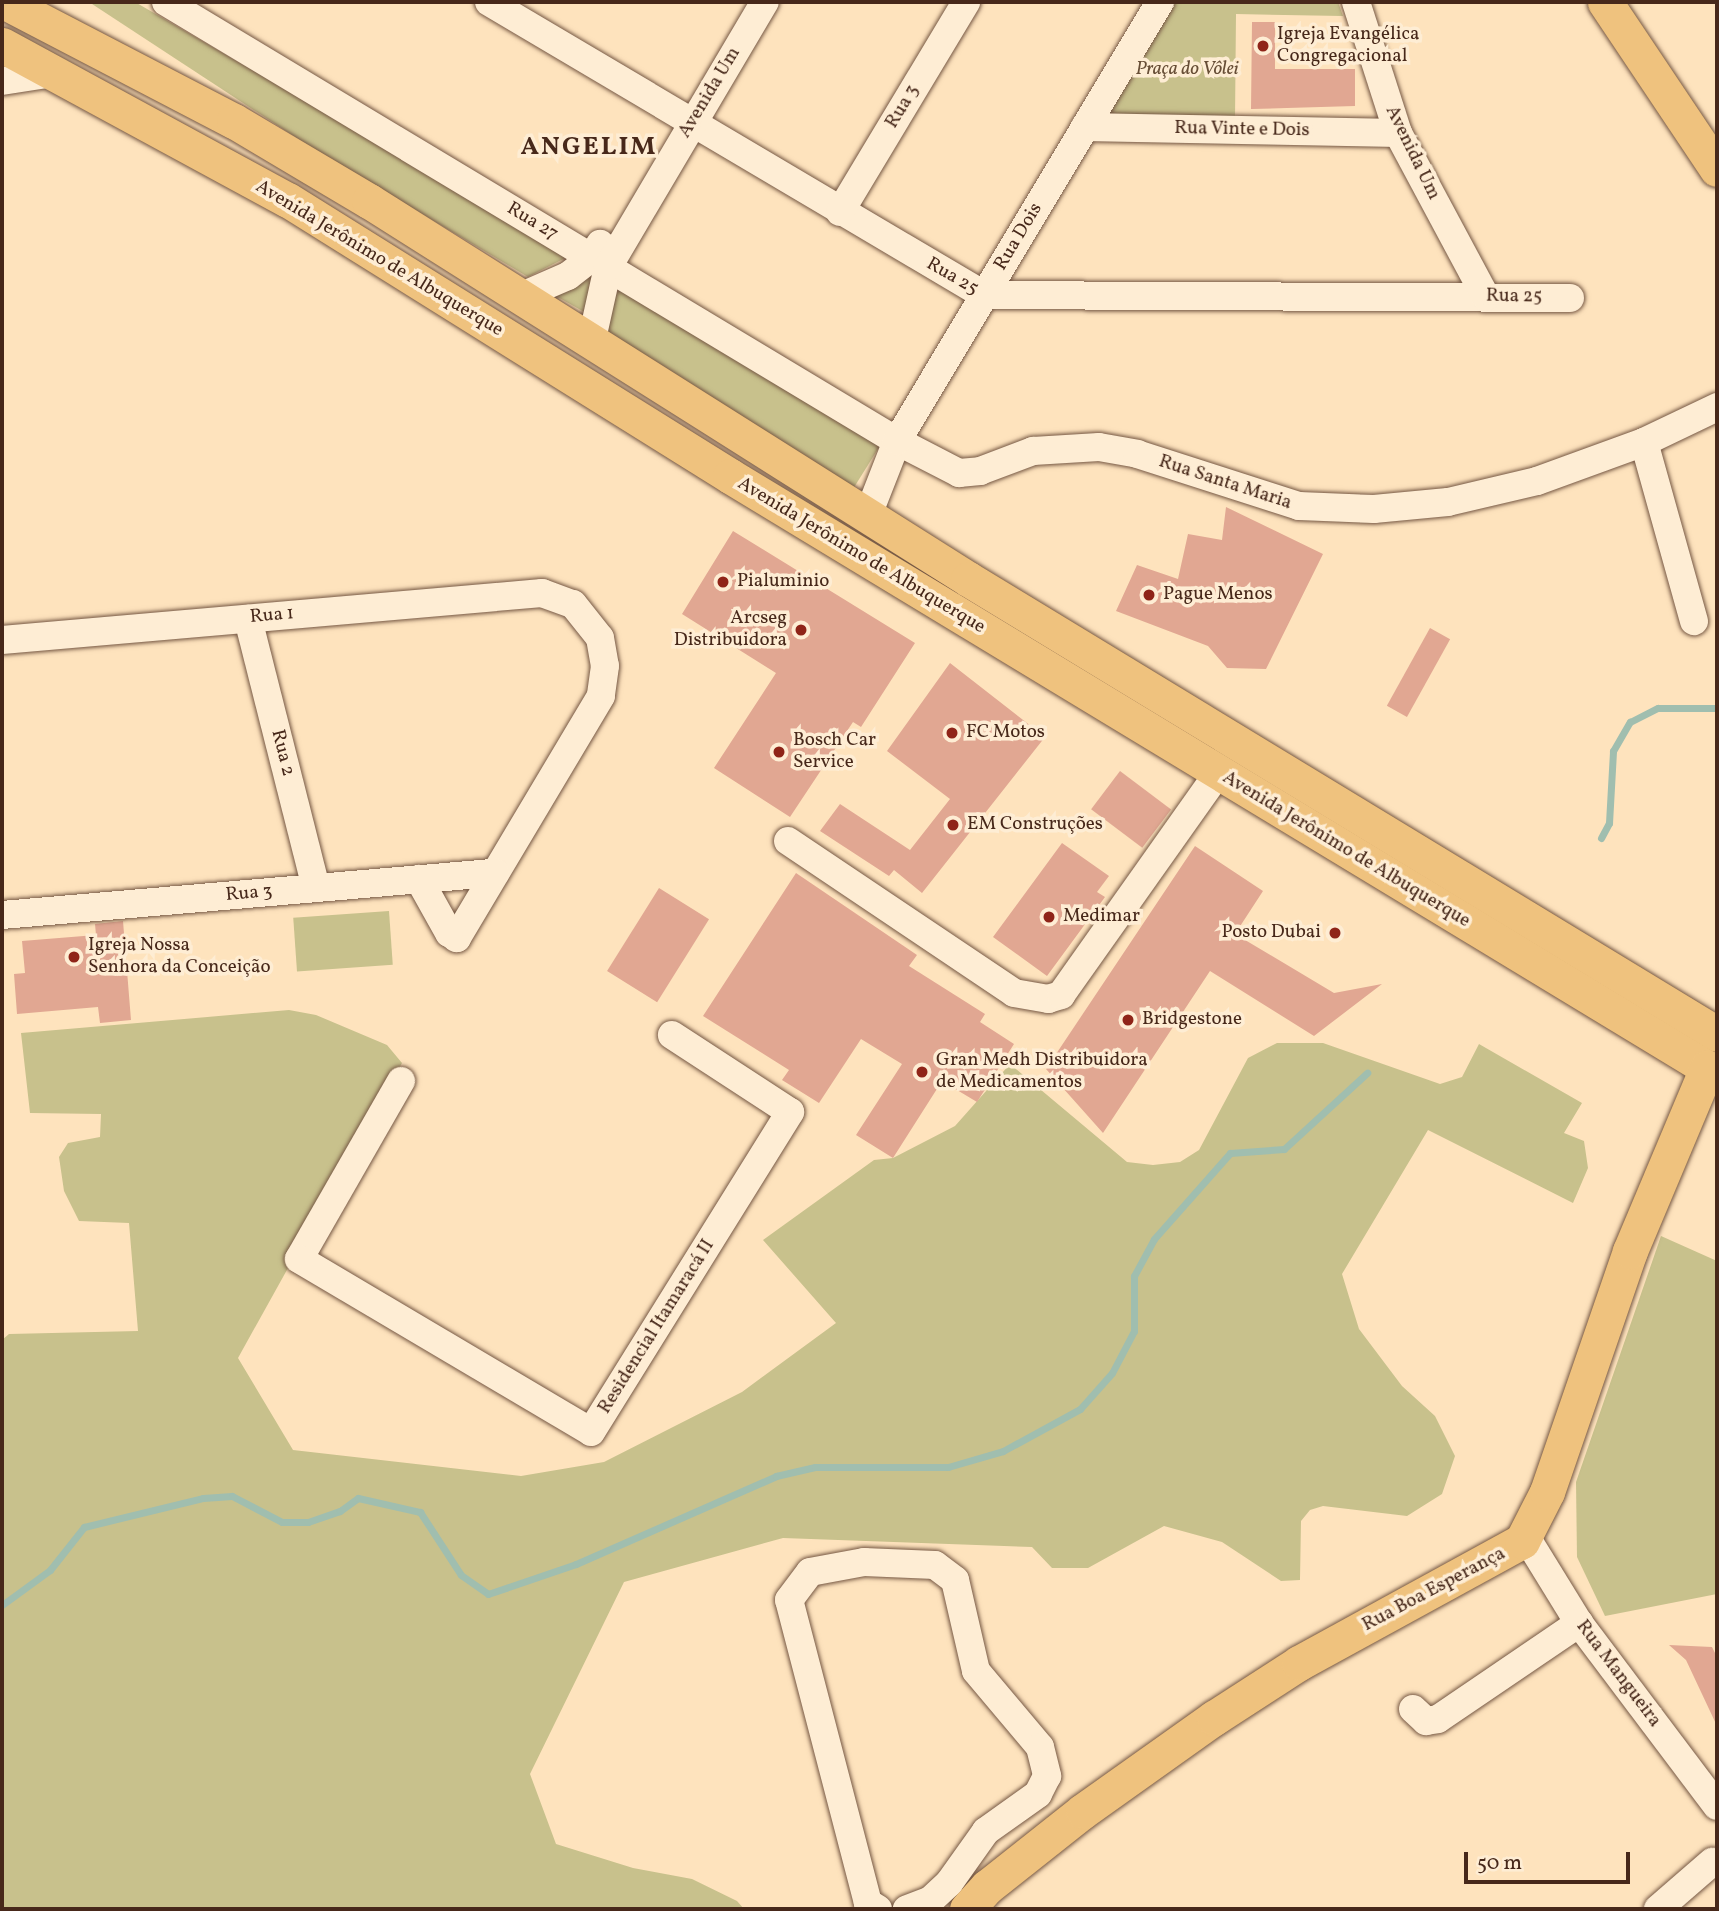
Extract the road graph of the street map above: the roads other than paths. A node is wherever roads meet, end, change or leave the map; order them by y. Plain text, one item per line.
1 (5, 2) edge
2 (166, 2) edge
3 (489, 2) edge
4 (747, 2) edge
5 (765, 2) edge
6 (966, 2) edge
7 (1160, 2) edge
8 (1356, 2) edge
9 (1605, 2) edge
10 (2, 45) edge
11 (54, 73) junction
12 (2, 81) edge
13 (685, 119) junction
14 (1085, 127) junction
15 (1398, 133) junction
16 (1717, 169) edge
17 (288, 200) junction
18 (840, 212) junction
19 (600, 262) junction
20 (524, 295) junction
21 (984, 295) junction
22 (1486, 296) junction
23 (1570, 298) dead end
24 (592, 339) junction
25 (1717, 407) edge
26 (897, 442) junction
27 (1644, 442) junction
28 (868, 516) junction
29 (248, 618) junction
30 (1694, 621) dead end
31 (2, 640) edge
32 (1219, 772) junction
33 (788, 841) dead end
34 (495, 873) junction
35 (419, 879) junction
36 (316, 888) junction
37 (2, 915) edge
38 (1717, 1034) edge
39 (672, 1035) dead end
40 (1712, 1071) edge
41 (401, 1081) dead end
42 (1526, 1537) junction
43 (1579, 1623) junction
44 (1413, 1709) dead end
45 (1717, 1806) edge
46 (1712, 1862) dead end
47 (977, 1887) edge
48 (878, 1909) edge
49 (908, 1909) edge
50 (1658, 1909) edge

1 - 20 main road, Avenida Jerônimo de Albuquerque
2 - 19 street, Rua 27
3 - 13 street, Rua 25
4 - 13 street, Avenida Um
5 - 13 street, Avenida Um
6 - 18 street, Rua 3
7 - 14 street, Rua Dois
8 - 15 street, Avenida Um
9 - 16 main road
10 - 11 main road, Avenida Jerônimo de Albuquerque
11 - 12 street
11 - 17 main road, Avenida Jerônimo de Albuquerque
13 - 18 street, Rua 25
13 - 19 street, Avenida Um
14 - 15 street, Rua Vinte e Dois
14 - 21 street, Rua Dois
15 - 22 street, Avenida Um
17 - 24 main road
17 - 32 main road, Avenida Jerônimo de Albuquerque
18 - 21 street, Rua 25
19 - 20 street, Avenida Um
19 - 24 street, Avenida Um
19 - 26 street, Rua 27
20 - 24 main road, Avenida Jerônimo de Albuquerque
21 - 22 street, Rua 25
21 - 26 street, Rua Dois
22 - 23 street, Rua 25
24 - 28 main road, Avenida Jerônimo de Albuquerque
25 - 27 street, Rua Santa Maria
26 - 27 street, Rua Santa Maria
26 - 28 street, Rua Dois
27 - 30 street
28 - 38 main road, Avenida Jerônimo de Albuquerque
29 - 31 street, Rua 1
29 - 34 street, Rua 1
29 - 36 street, Rua 2
32 - 33 street
32 - 40 main road, Avenida Jerônimo de Albuquerque
34 - 35 street, Rua 3
34 - 35 street
35 - 36 street, Rua 3
36 - 37 street, Rua 3
39 - 41 street, Residencial Itamaracá II
40 - 42 main road, Rua Boa Esperança
42 - 43 street, Rua Mangueira
42 - 47 main road, Rua Boa Esperança
43 - 44 street
43 - 45 street, Rua Mangueira
46 - 50 street
48 - 49 street

